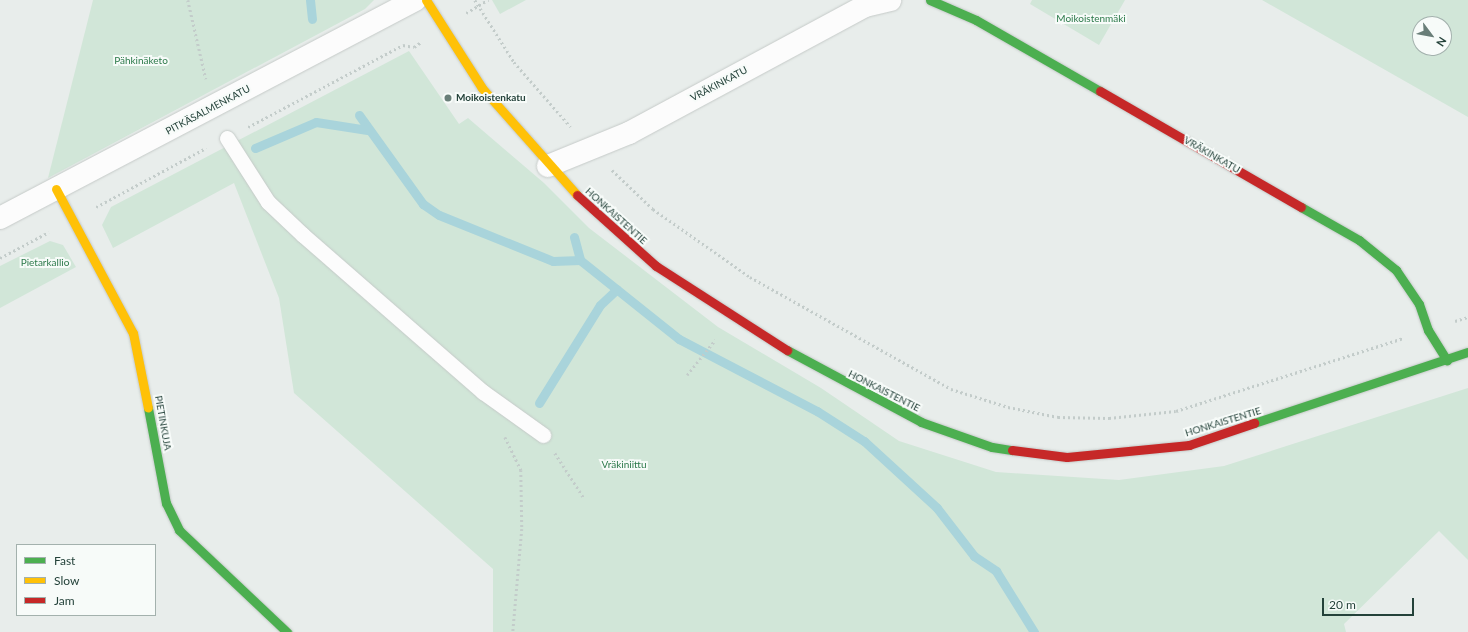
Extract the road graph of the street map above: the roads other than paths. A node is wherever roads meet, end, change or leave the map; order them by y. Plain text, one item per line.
1 (415, 0) edge
2 (426, 0) edge
3 (890, 0) edge
4 (930, 0) edge
5 (227, 138) dead end
6 (548, 166) junction
7 (56, 189) junction
8 (0, 218) edge
9 (1468, 352) edge
10 (1447, 360) junction
11 (543, 435) road end
12 (287, 632) edge

1 - 7 street, PITKÄSALMENKATU
2 - 6 street, HONKAISTENTIE
3 - 6 street, VRÄKINKATU
4 - 10 street, VRÄKINKATU
5 - 11 lane
6 - 10 street, HONKAISTENTIE
7 - 8 street, PITKÄSALMENKATU
7 - 12 street, PIETINKUJA
9 - 10 street, HONKAISTENTIE

